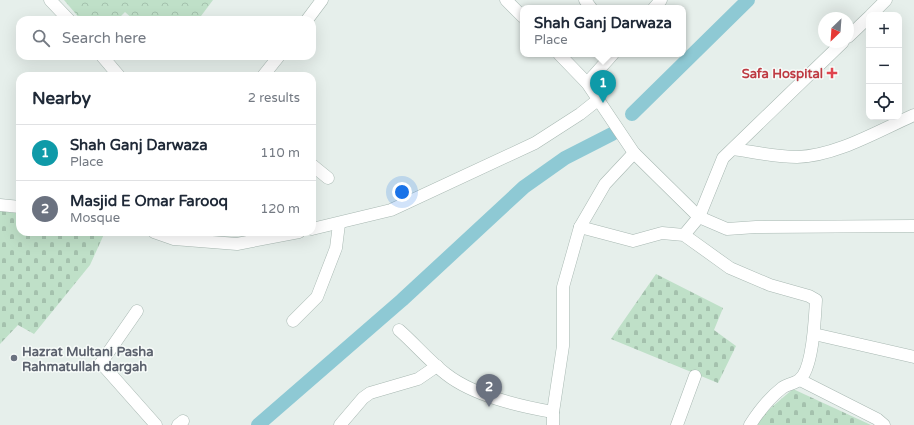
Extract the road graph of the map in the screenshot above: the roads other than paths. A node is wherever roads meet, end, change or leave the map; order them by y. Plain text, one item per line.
1 (50, 0) edge
2 (322, 0) edge
3 (506, 0) edge
4 (886, 0) edge
5 (874, 12) edge
6 (520, 14) edge
7 (65, 16) edge
8 (310, 16) edge
9 (866, 20) edge
10 (854, 31) edge
11 (837, 48) edge
12 (562, 57) edge
13 (610, 57) edge
14 (105, 60) edge
15 (276, 60) edge
16 (116, 72) edge
17 (266, 72) edge
18 (587, 83) junction
19 (599, 99) junction
20 (914, 115) edge
21 (733, 149) junction
22 (634, 153) junction
23 (316, 168) edge
24 (328, 178) dead end
25 (0, 205) edge
26 (16, 207) edge
27 (699, 217) junction
28 (339, 224) junction
29 (914, 226) edge
30 (580, 227) junction
31 (316, 228) edge
32 (684, 235) junction
33 (165, 236) edge
34 (248, 236) edge
35 (279, 236) edge
36 (253, 241) junction
37 (137, 311) dead end
38 (293, 321) dead end
39 (399, 330) dead end
40 (814, 334) junction
41 (914, 357) edge
42 (437, 366) junction
43 (695, 376) dead end
44 (800, 380) junction
45 (553, 412) junction
46 (156, 425) edge
47 (340, 425) edge
48 (553, 425) edge
49 (677, 425) edge
50 (750, 425) edge
51 (884, 425) edge

1 - 7 street
2 - 8 street
3 - 6 street
4 - 5 street
9 - 10 street
11 - 21 street
12 - 18 street
13 - 18 street
14 - 16 street
15 - 17 street
18 - 19 street
19 - 22 street
19 - 28 street
20 - 21 street
21 - 27 street
22 - 27 street
22 - 30 street
23 - 24 street
25 - 26 street
27 - 29 street
27 - 32 street
28 - 31 street
28 - 38 street
30 - 32 street
30 - 45 street
32 - 40 street
33 - 36 street
34 - 36 street
35 - 36 street
37 - 46 street
39 - 42 street
40 - 41 street
40 - 44 street
42 - 45 street
42 - 47 street
43 - 49 street
44 - 50 street
44 - 51 street
45 - 48 street

